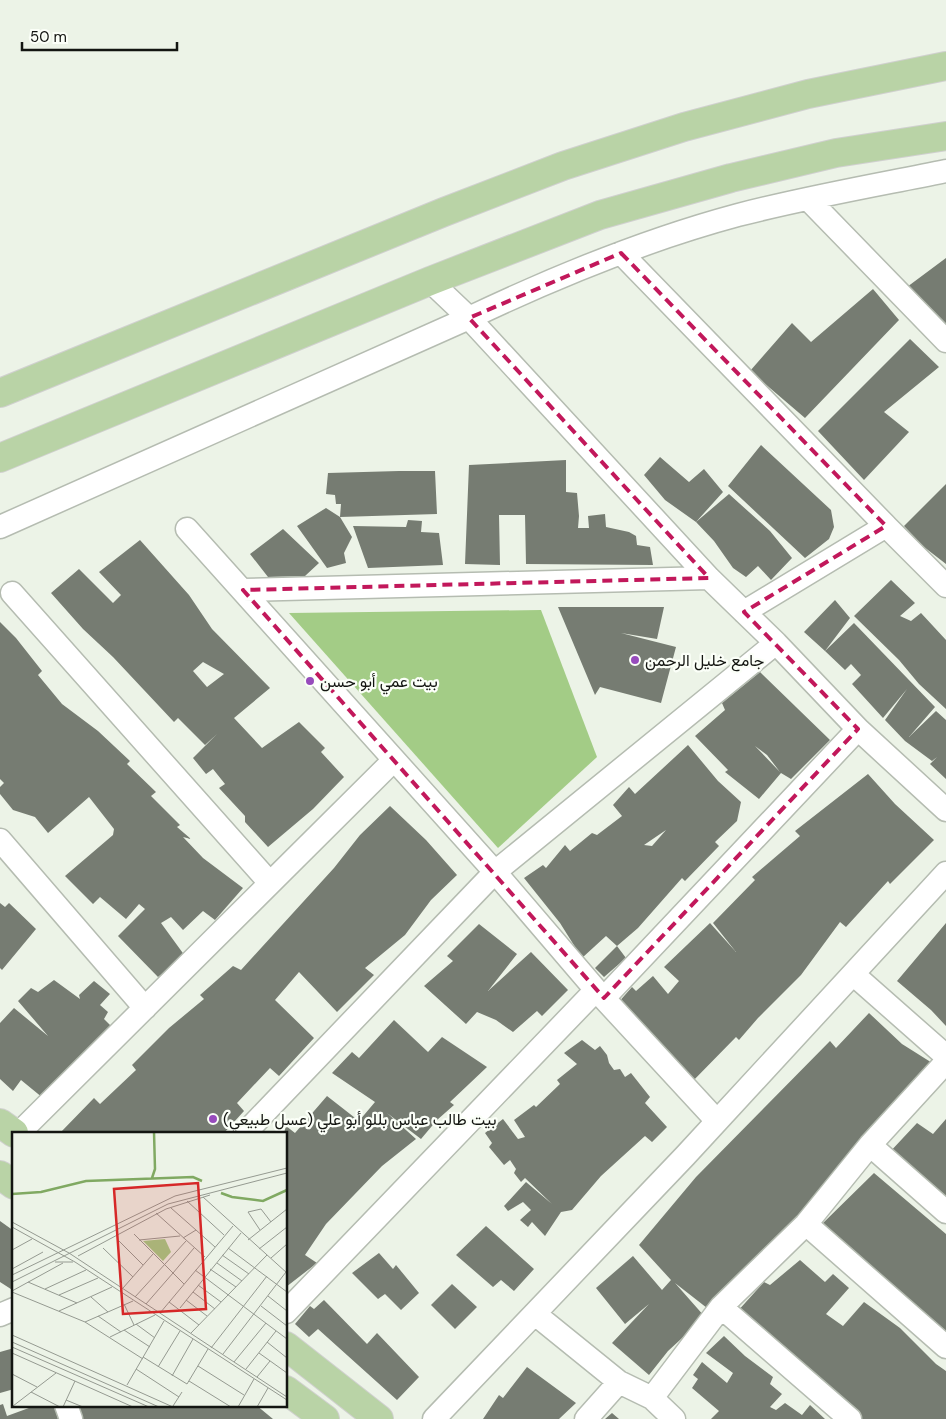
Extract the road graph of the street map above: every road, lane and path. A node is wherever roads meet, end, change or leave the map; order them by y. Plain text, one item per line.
1 (946, 66) edge
2 (946, 136) edge
3 (946, 171) edge
4 (808, 199) junction
5 (621, 253) junction
6 (430, 281) junction
7 (469, 318) junction
8 (946, 341) edge
9 (0, 394) edge
10 (0, 458) edge
11 (886, 526) junction
12 (0, 527) edge
13 (187, 529) dead end
14 (709, 578) junction
15 (946, 586) edge
16 (242, 590) junction
17 (12, 592) dead end
18 (744, 612) junction
19 (776, 643) junction
20 (858, 729) junction
21 (394, 760) junction
22 (946, 810) edge
23 (0, 840) edge
24 (495, 872) junction
25 (946, 872) edge
26 (270, 883) junction
27 (853, 974) junction
28 (600, 994) junction
29 (145, 1008) junction
30 (946, 1056) edge
31 (946, 1062) edge
32 (717, 1121) junction
33 (0, 1123) edge
34 (12, 1132) edge
35 (20, 1132) edge
36 (246, 1132) edge
37 (870, 1145) junction
38 (0, 1175) edge
39 (12, 1184) edge
40 (946, 1212) edge
41 (806, 1224) junction
42 (721, 1307) junction
43 (288, 1310) edge
44 (12, 1311) edge
45 (535, 1314) junction
46 (0, 1315) edge
47 (946, 1347) edge
48 (288, 1348) edge
49 (619, 1382) junction
50 (288, 1391) edge
51 (652, 1398) junction
52 (66, 1406) edge
53 (71, 1419) edge
54 (325, 1419) edge
55 (379, 1419) edge
56 (434, 1419) edge
57 (586, 1419) edge
58 (674, 1419) edge
59 (850, 1419) edge

1 - 9 main road
2 - 6 main road
3 - 4 street
4 - 5 street
4 - 8 street
5 - 7 street
5 - 11 street
6 - 7 street
6 - 10 main road
7 - 12 street
7 - 14 street
11 - 15 street
11 - 18 street
13 - 16 street
14 - 16 street
14 - 18 street
16 - 21 street
17 - 26 street
18 - 19 street
19 - 20 street
19 - 24 street
20 - 22 street
20 - 28 street
21 - 24 street
21 - 26 street
23 - 29 street
24 - 28 street
24 - 36 street
25 - 27 street
26 - 29 street
27 - 30 street
27 - 32 street
28 - 32 street
28 - 43 street
29 - 35 street
31 - 37 street
32 - 45 street
33 - 34 main road
37 - 40 street
37 - 41 street
38 - 39 main road
41 - 42 street
41 - 47 street
42 - 51 street
42 - 59 street
44 - 46 street
45 - 49 street
45 - 56 street
48 - 55 main road
49 - 51 street
49 - 57 street
50 - 54 main road
51 - 58 street
52 - 53 street

